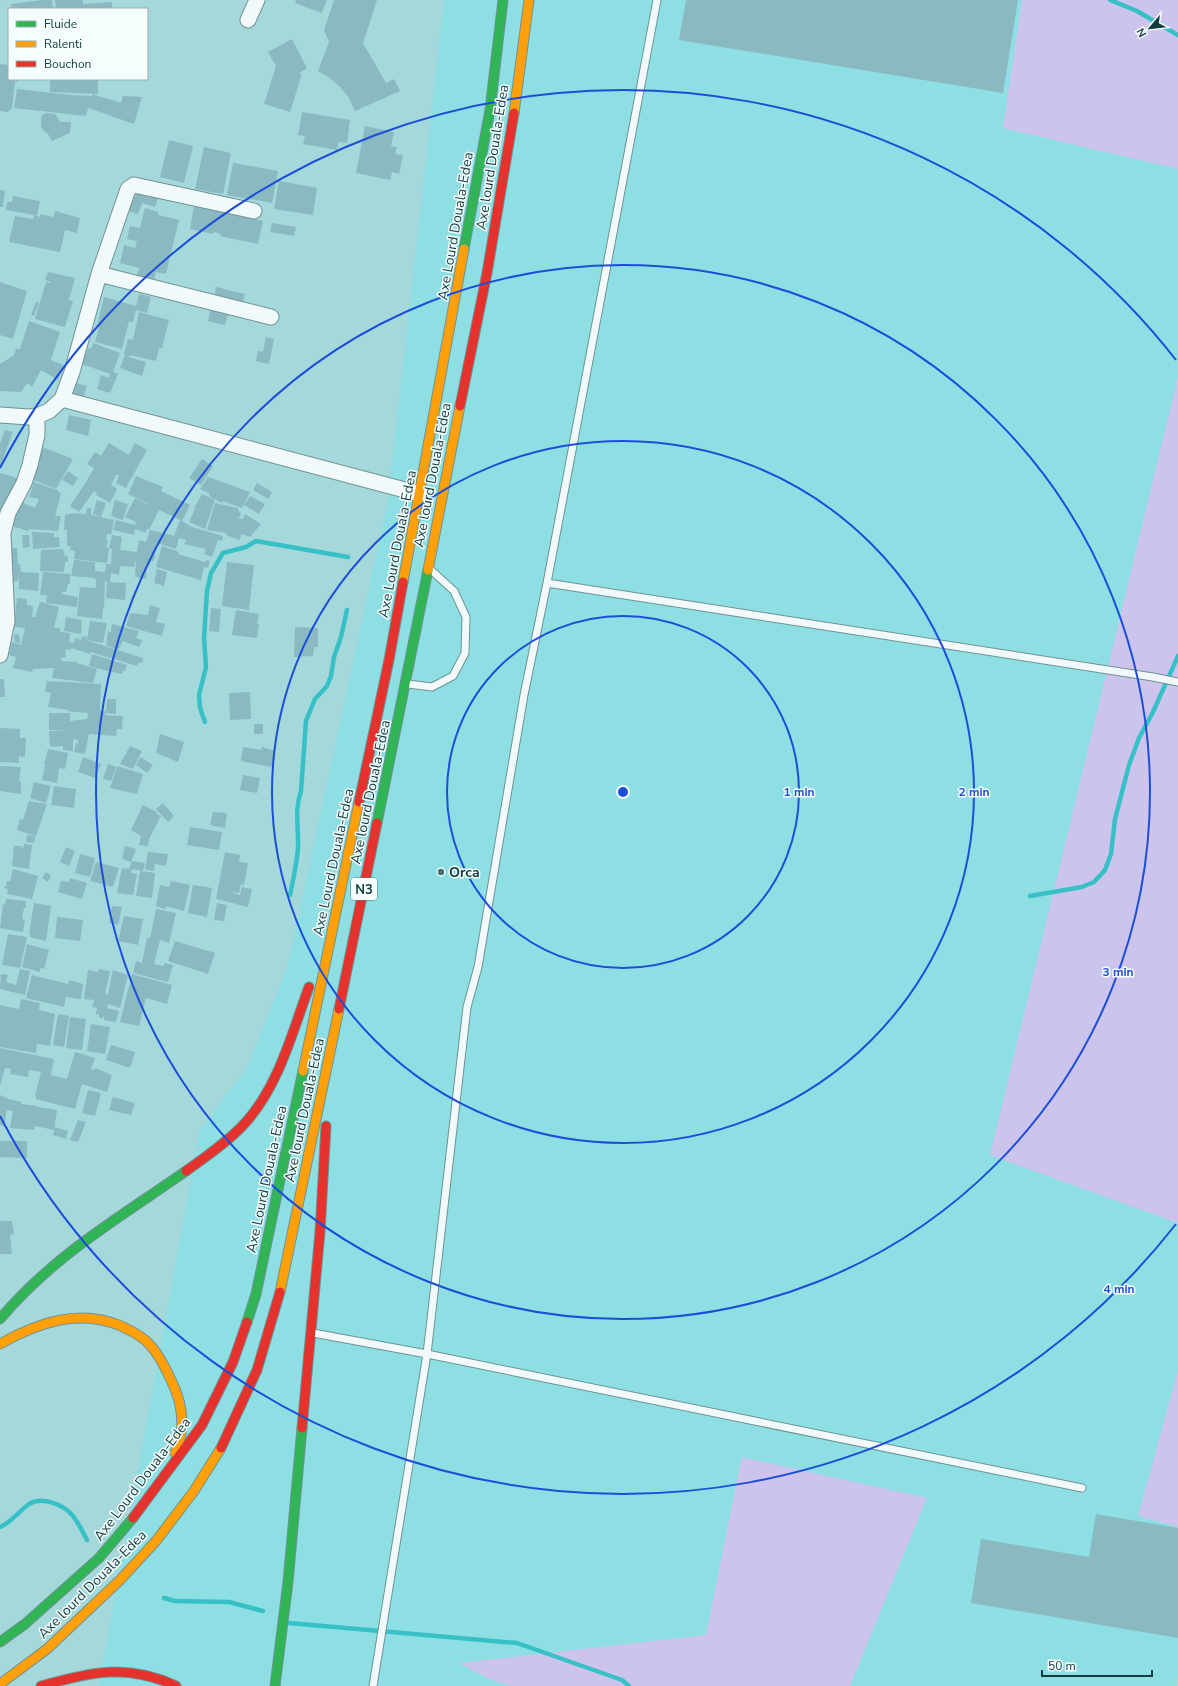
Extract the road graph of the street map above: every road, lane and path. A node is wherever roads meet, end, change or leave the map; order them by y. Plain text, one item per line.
1 (257, 0) edge
2 (503, 0) edge
3 (529, 0) edge
4 (657, 0) edge
5 (248, 20) dead end
6 (254, 211) dead end
7 (100, 274) junction
8 (270, 317) dead end
9 (62, 399) junction
10 (0, 415) edge
11 (37, 416) junction
12 (420, 494) junction
13 (428, 568) junction
14 (547, 583) junction
15 (0, 655) edge
16 (1177, 682) edge
17 (406, 684) junction
18 (336, 913) junction
19 (328, 1064) junction
20 (0, 1319) edge
21 (311, 1332) junction
22 (0, 1344) edge
23 (427, 1354) junction
24 (1082, 1488) dead end
25 (154, 1491) junction
26 (0, 1642) edge
27 (0, 1684) edge
28 (42, 1686) edge
29 (176, 1686) edge
30 (275, 1686) edge
31 (373, 1686) edge

1 - 5 street
2 - 12 highway, Axe Lourd Douala-Edea / N3
3 - 13 highway, Axe lourd Douala-Edea / N3
4 - 14 lane
6 - 7 street
7 - 8 street
7 - 9 street
9 - 11 street
9 - 12 street
10 - 11 street
11 - 15 street
12 - 18 highway, Axe Lourd Douala-Edea / N3
13 - 17 highway, Axe lourd Douala-Edea / N3
13 - 17 lane
14 - 16 lane
14 - 23 lane
17 - 19 highway, Axe lourd Douala-Edea / N3
18 - 20 highway
18 - 25 highway, Axe Lourd Douala-Edea / N3
19 - 21 highway
19 - 27 highway, Axe lourd Douala-Edea / N3
21 - 23 lane
21 - 30 highway
22 - 25 highway
23 - 24 lane
23 - 31 lane
25 - 26 highway, Axe Lourd Douala-Edea / N3
28 - 29 highway

